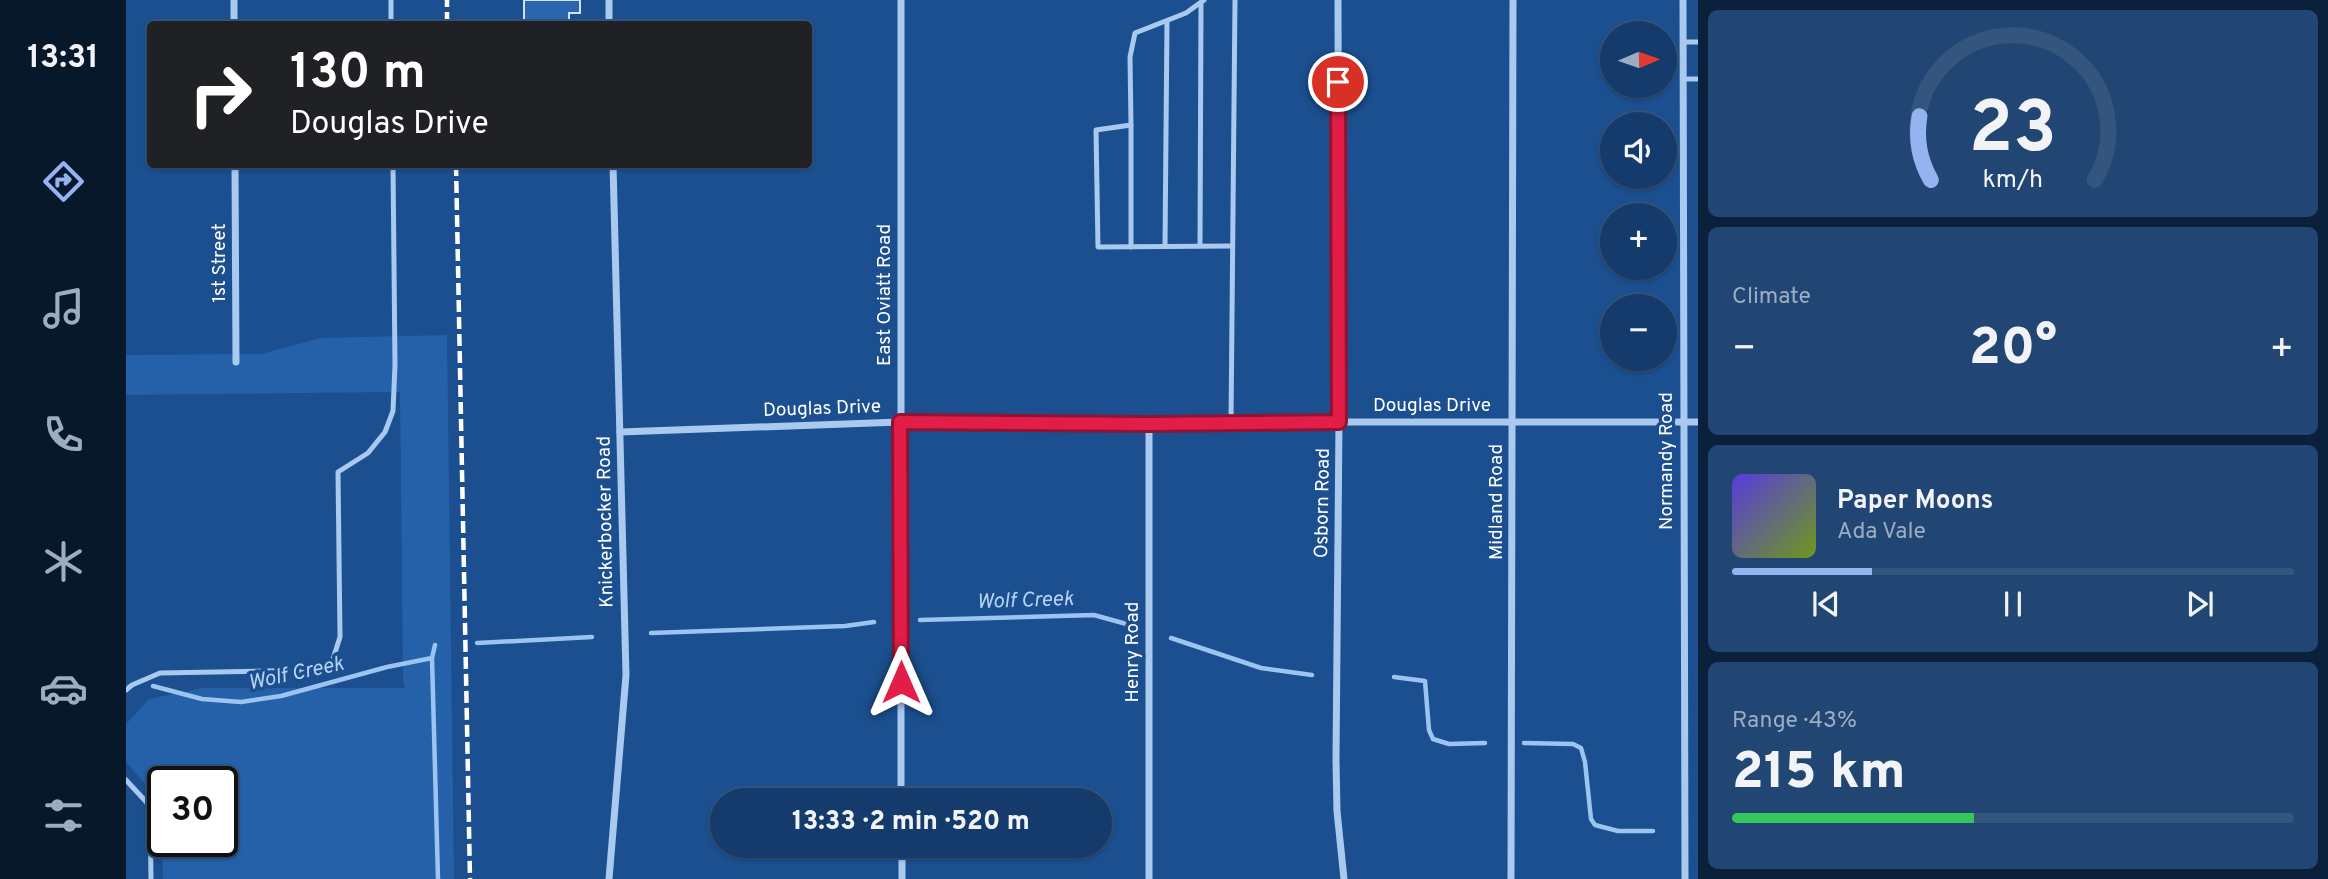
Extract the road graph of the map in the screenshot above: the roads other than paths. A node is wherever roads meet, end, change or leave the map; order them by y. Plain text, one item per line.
1 (234, 0) edge
2 (391, 0) edge
3 (608, 0) edge
4 (901, 0) edge
5 (1235, 0) edge
6 (1338, 0) edge
7 (1513, 0) edge
8 (1683, 0) edge
9 (1203, 1) edge
10 (234, 21) edge
11 (391, 21) edge
12 (609, 21) edge
13 (1167, 21) junction
14 (1683, 42) junction
15 (1698, 42) edge
16 (1683, 79) junction
17 (1698, 79) edge
18 (1131, 125) junction
19 (235, 168) edge
20 (393, 168) edge
21 (613, 168) edge
22 (1166, 246) junction
23 (1200, 246) junction
24 (1232, 246) junction
25 (1131, 247) junction
26 (236, 362) dead end
27 (900, 422) junction
28 (1339, 422) junction
29 (1513, 422) junction
30 (1683, 422) junction
31 (1698, 422) edge
32 (1231, 423) junction
33 (1149, 424) junction
34 (620, 432) junction
35 (126, 690) edge
36 (126, 780) edge
37 (901, 788) edge
38 (902, 858) edge
39 (151, 879) edge
40 (609, 879) edge
41 (902, 879) edge
42 (1149, 879) edge
43 (1344, 879) edge
44 (1511, 879) edge
45 (1685, 879) edge

1 - 10 street
2 - 11 lane
3 - 12 street
4 - 27 street, East Oviatt Road
5 - 24 lane
6 - 28 street, Osborn Road
7 - 29 street, Midland Road
8 - 14 street, Normandy Road
9 - 13 lane
9 - 23 lane
13 - 18 lane
13 - 22 lane
14 - 15 lane
14 - 16 street, Normandy Road
16 - 17 lane
16 - 30 street, Normandy Road
18 - 25 lane
18 - 25 lane
19 - 26 street, 1st Street
20 - 35 lane
21 - 34 street, Knickerbocker Road
22 - 23 lane
22 - 25 lane
23 - 24 lane
24 - 32 lane
27 - 33 street, Douglas Drive
27 - 34 street, Douglas Drive
27 - 37 street, East Oviatt Road
28 - 29 street, Douglas Drive
28 - 32 street, Douglas Drive
28 - 43 street, Osborn Road
29 - 30 street, Douglas Drive
29 - 44 street, Midland Road
30 - 31 street, Douglas Drive
30 - 45 street, Normandy Road
32 - 33 street, Douglas Drive
33 - 42 street, Henry Road
34 - 40 street, Knickerbocker Road
36 - 39 lane
38 - 41 street

